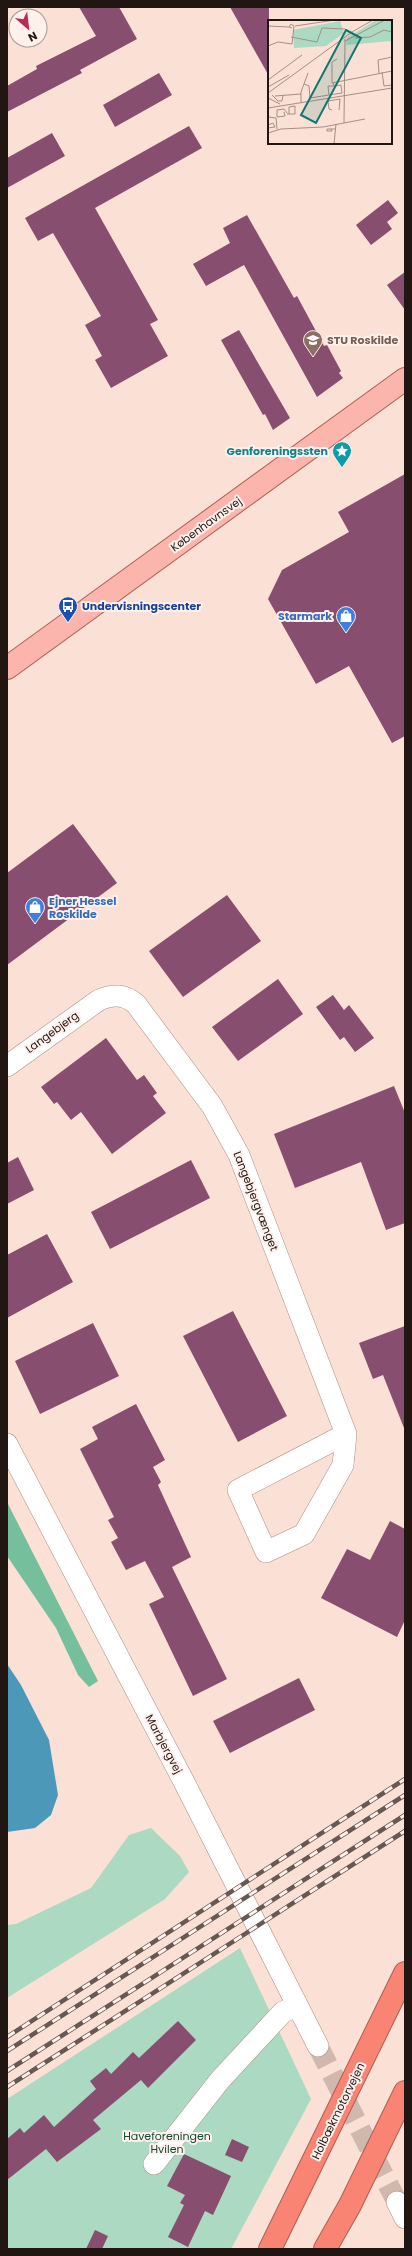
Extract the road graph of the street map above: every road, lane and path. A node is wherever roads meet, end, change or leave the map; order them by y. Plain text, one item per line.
1 (405, 379) edge
2 (7, 668) edge
3 (99, 1000) joint
4 (7, 1066) edge
5 (346, 1434) junction
6 (7, 1444) edge
7 (405, 1973) edge
8 (297, 2006) junction
9 (318, 2046) tunnel mouth
10 (405, 2092) edge
11 (154, 2164) dead end
12 (270, 2249) edge
13 (325, 2249) edge

1 - 2 main road, Københavnsvej
3 - 4 street, Langebjerg
3 - 5 street, Langebjergvænget
5 - 5 street, Langebjergvænget
6 - 8 street, Marbjergvej
7 - 12 highway, Holbækmotorvejen
8 - 9 street, Marbjergvej
8 - 11 street
10 - 13 highway

